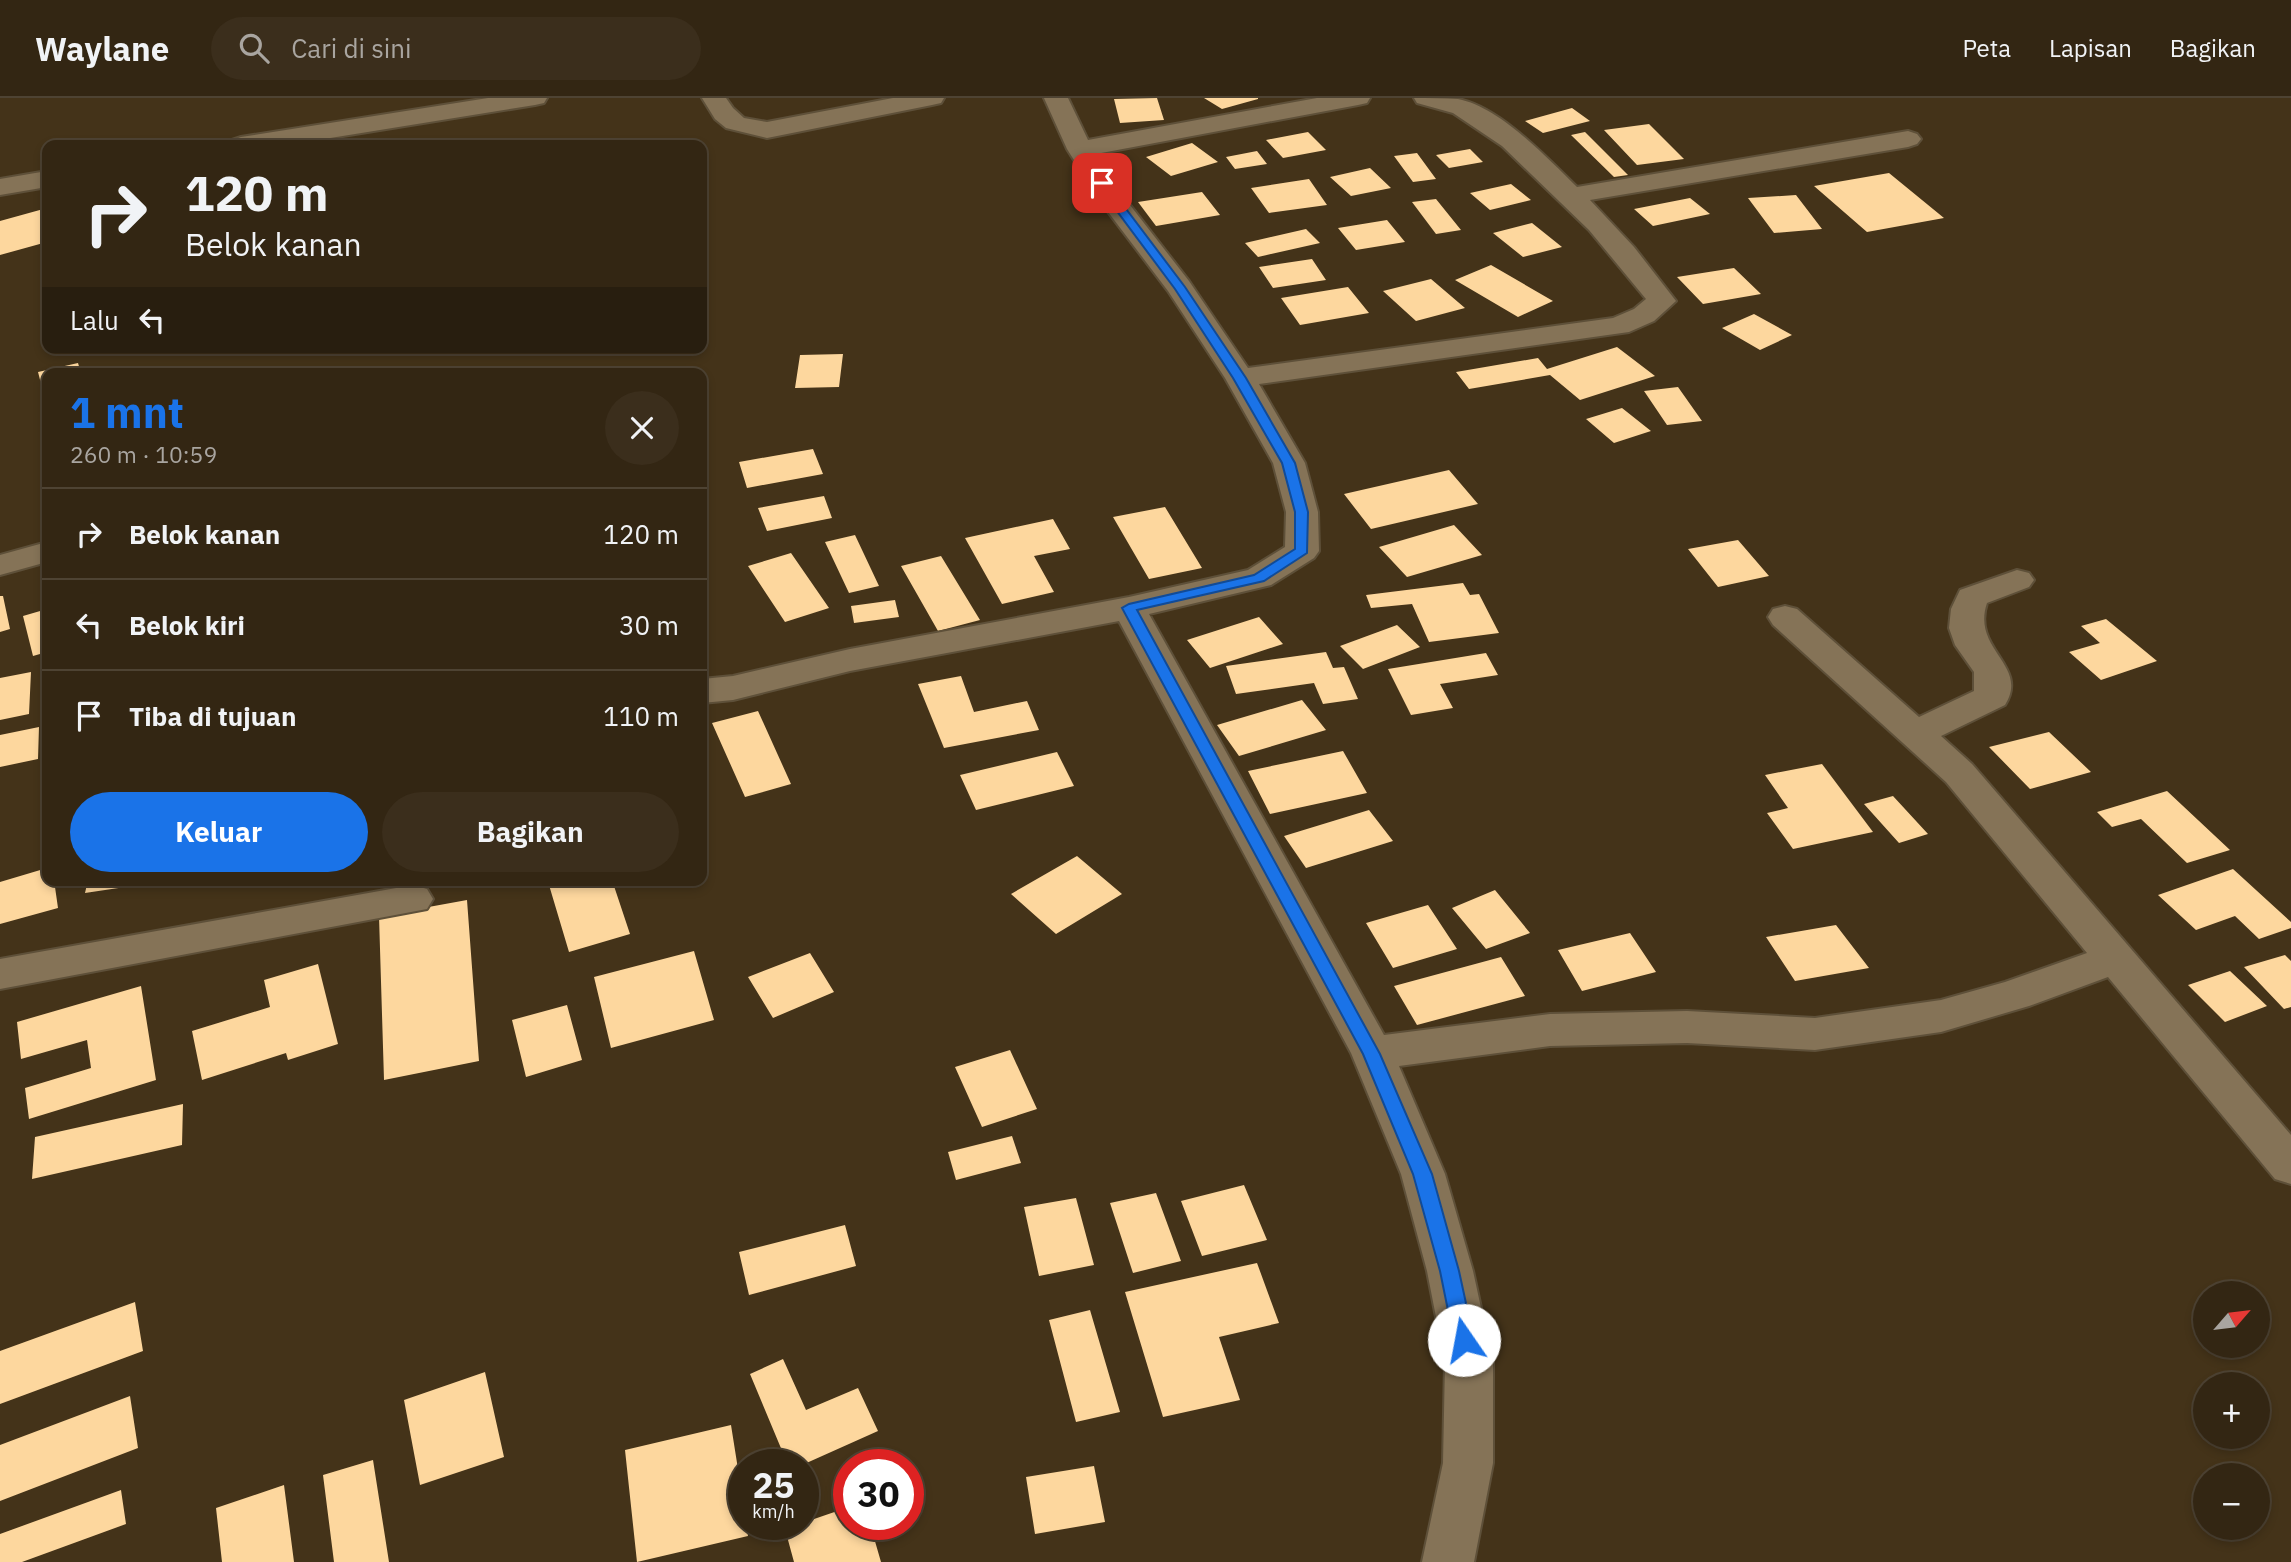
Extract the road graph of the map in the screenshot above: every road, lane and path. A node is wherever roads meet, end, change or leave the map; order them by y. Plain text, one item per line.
1 (534, 98) edge
2 (714, 98) edge
3 (932, 98) edge
4 (1056, 98) edge
5 (1358, 98) edge
6 (1426, 98) edge
7 (1908, 139) dead end
8 (273, 140) edge
9 (1080, 149) junction
10 (42, 180) edge
11 (0, 187) edge
12 (1569, 196) junction
13 (1240, 378) junction
14 (42, 553) edge
15 (0, 565) edge
16 (2017, 580) dead end
17 (1129, 608) junction
18 (1785, 617) dead end
19 (707, 691) edge
20 (1915, 734) junction
21 (413, 899) dead end
22 (2114, 959) junction
23 (0, 974) edge
24 (1372, 1054) junction
25 (2291, 1166) edge
26 (1448, 1562) edge

1 - 8 street
2 - 3 street
4 - 9 street
5 - 9 street
6 - 12 street
7 - 12 street
9 - 13 street
10 - 11 street
12 - 13 street
13 - 17 street
14 - 15 street
16 - 20 street
17 - 19 street
17 - 24 street
18 - 20 street
20 - 22 street
21 - 23 street
22 - 24 street
22 - 25 street
24 - 26 street

